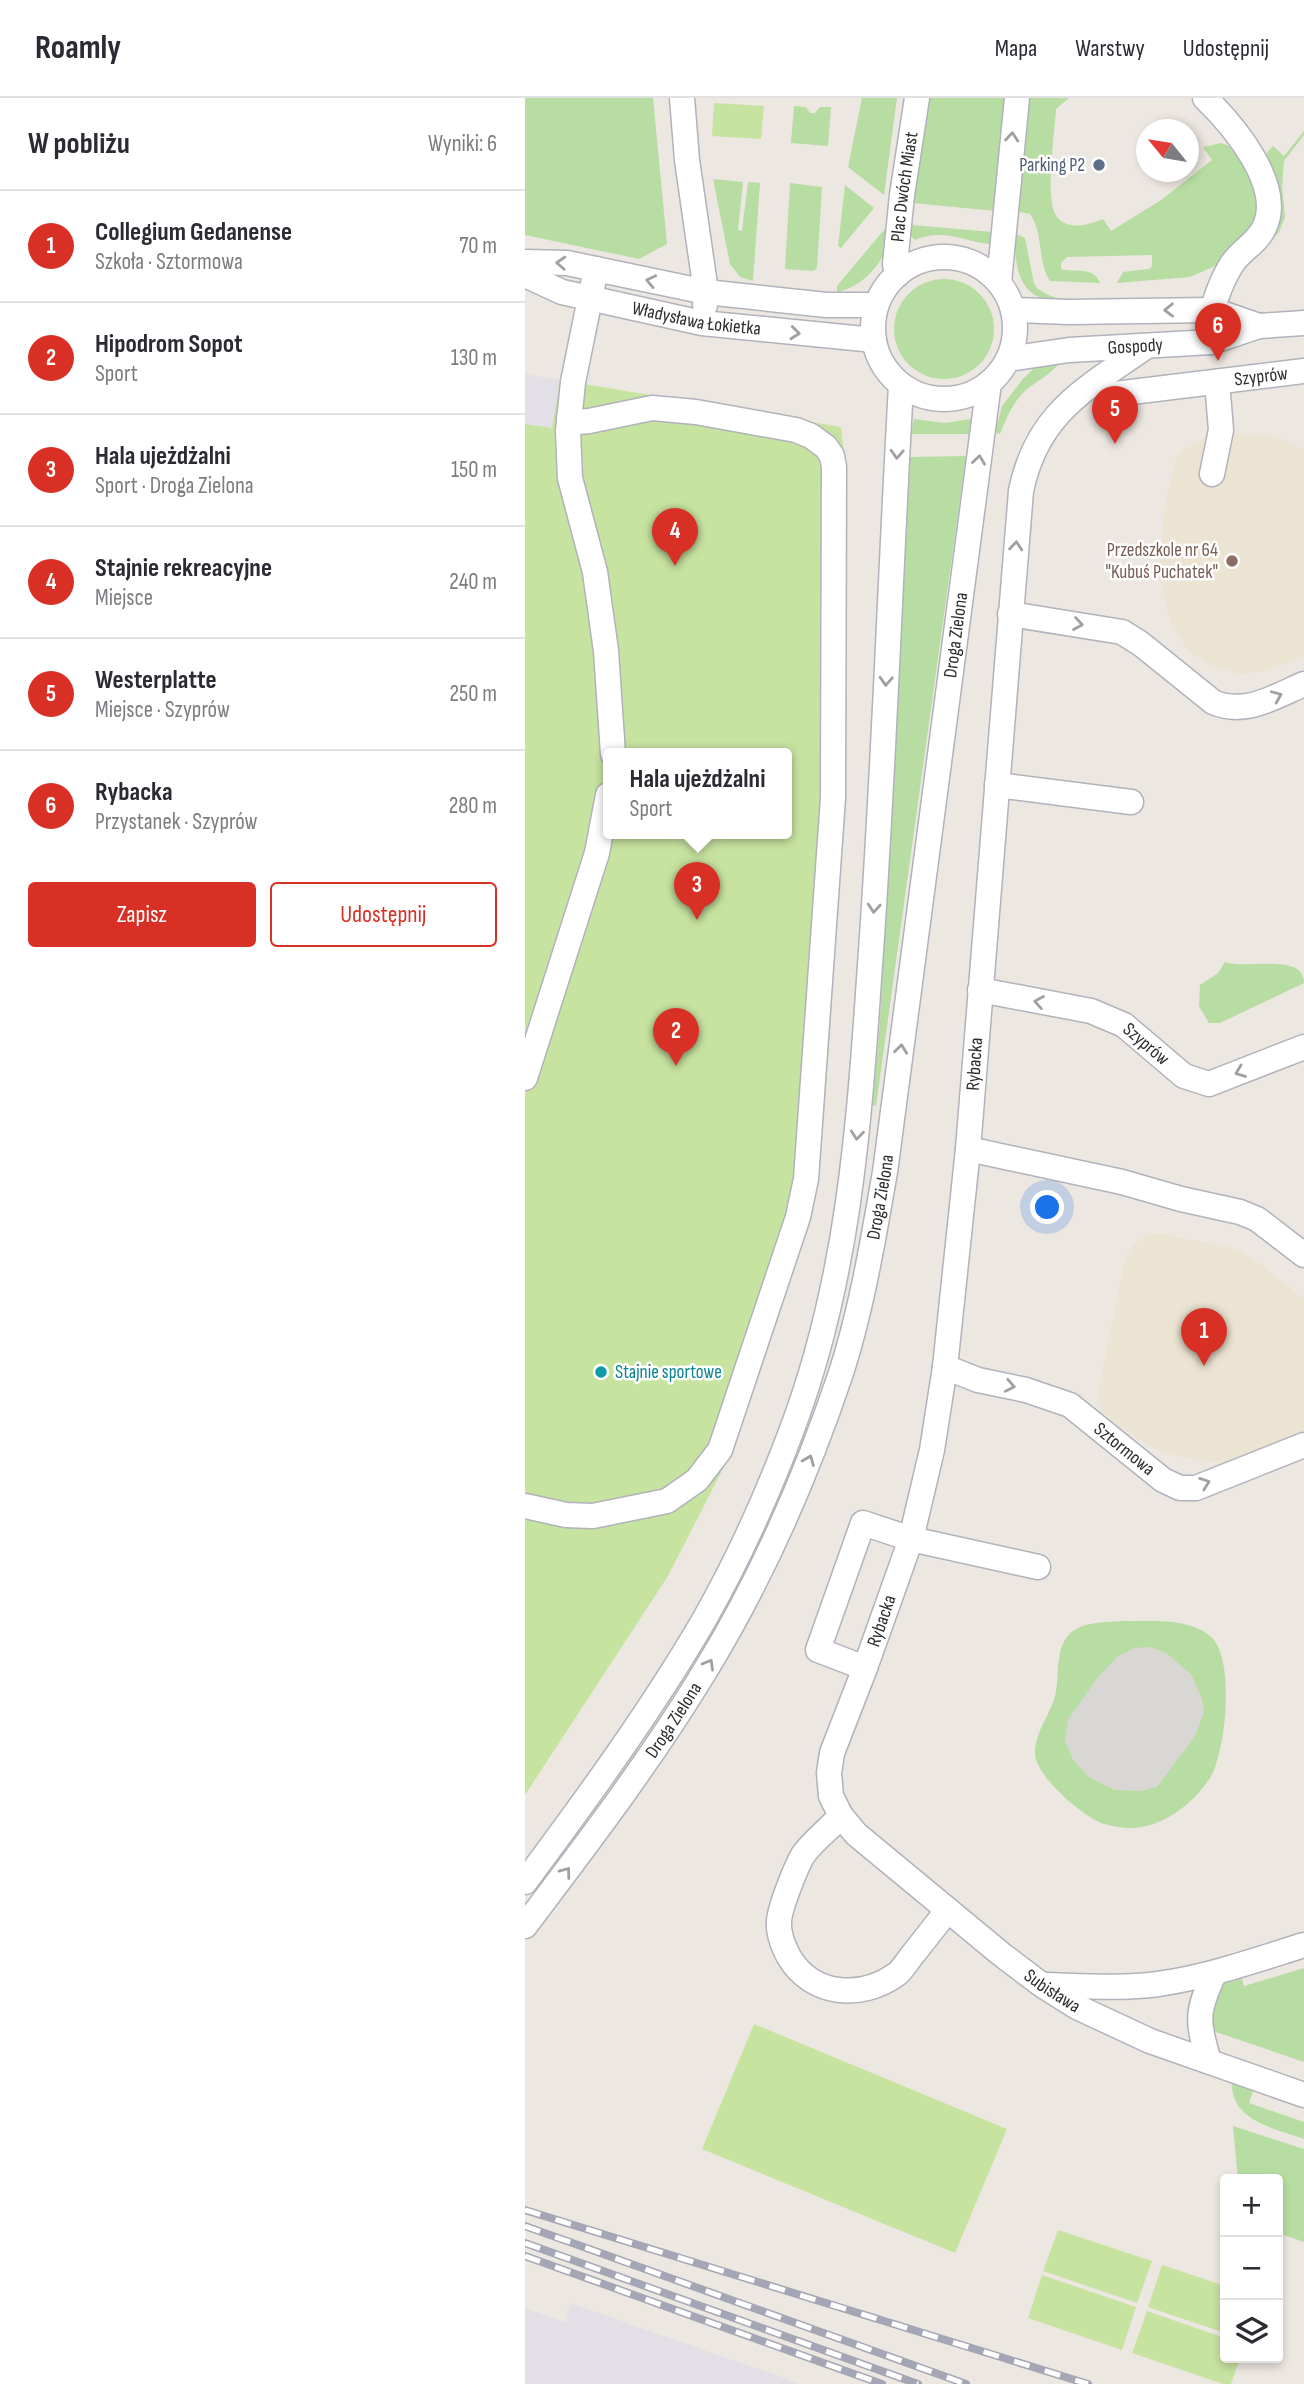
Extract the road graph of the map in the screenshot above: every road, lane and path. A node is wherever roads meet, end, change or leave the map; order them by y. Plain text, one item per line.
1 (682, 98) edge
2 (917, 98) edge
3 (1017, 98) edge
4 (1205, 98) edge
5 (525, 262) edge
6 (596, 269) junction
7 (525, 275) edge
8 (897, 275) junction
9 (999, 282) junction
10 (706, 292) junction
11 (590, 298) junction
12 (876, 305) junction
13 (1013, 310) junction
14 (1213, 310) junction
15 (702, 323) junction
16 (1304, 323) edge
17 (1259, 326) junction
18 (874, 340) junction
19 (1211, 342) junction
20 (1147, 346) junction
21 (1008, 359) junction
22 (1304, 371) edge
23 (1217, 382) junction
24 (989, 383) junction
25 (901, 386) junction
26 (1115, 394) dead end
27 (569, 418) junction
28 (1212, 474) dead end
29 (1010, 614) junction
30 (1304, 684) edge
31 (613, 748) edge
32 (997, 785) junction
33 (1131, 802) dead end
34 (603, 821) edge
35 (980, 990) junction
36 (1304, 1047) edge
37 (525, 1078) edge
38 (968, 1149) junction
39 (1304, 1255) edge
40 (945, 1367) junction
41 (1304, 1444) edge
42 (525, 1506) edge
43 (911, 1539) junction
44 (1038, 1567) dead end
45 (865, 1668) junction
46 (841, 1816) junction
47 (525, 1882) edge
48 (947, 1911) junction
49 (525, 1926) edge
50 (1304, 1945) edge
51 (1213, 1974) junction
52 (1042, 1985) junction
53 (1209, 2061) junction
54 (1304, 2095) edge

1 - 10 street
2 - 8 street, Plac Dwóch Miast
9 -> 3 street
4 - 14 street
6 -> 5 street, Władysława Łokietka
10 -> 6 street, Władysława Łokietka
6 - 11 street
7 - 11 street, Władysława Łokietka
8 - 9 street
8 - 12 street
9 - 13 street
10 - 12 street, Władysława Łokietka
10 - 15 street
11 - 15 street, Władysława Łokietka
11 - 27 street
12 - 18 street
14 -> 13 street, Gospody
13 - 21 street
14 - 17 street, Gospody
14 - 19 street
15 -> 18 street, Władysława Łokietka
16 - 17 street, Gospody
17 - 19 street, Gospody
18 - 25 street
19 - 20 street, Gospody
20 - 21 street, Gospody
29 -> 20 street, Rybacka
21 - 24 street
22 - 23 street, Szyprów
23 - 26 street, Szyprów
23 - 28 street, Szyprów
24 - 25 street
49 -> 24 street, Droga Zielona
25 -> 47 street, Droga Zielona
27 - 31 street
27 - 42 street
29 -> 30 street
29 - 32 street, Rybacka
32 - 33 street
32 - 35 street, Rybacka
34 - 37 street
36 -> 35 street, Szyprów
35 - 38 street, Rybacka
38 - 39 street
38 - 40 street, Rybacka
40 -> 41 street, Sztormowa
40 - 43 street, Rybacka
43 - 44 street
43 - 45 street, Rybacka
43 - 45 street
45 - 46 street, Rybacka
46 - 48 street, Subisława
46 - 48 street
48 - 52 street, Subisława
50 - 51 street
51 - 52 street
51 - 53 street
52 - 53 street, Subisława
53 - 54 street, Subisława

